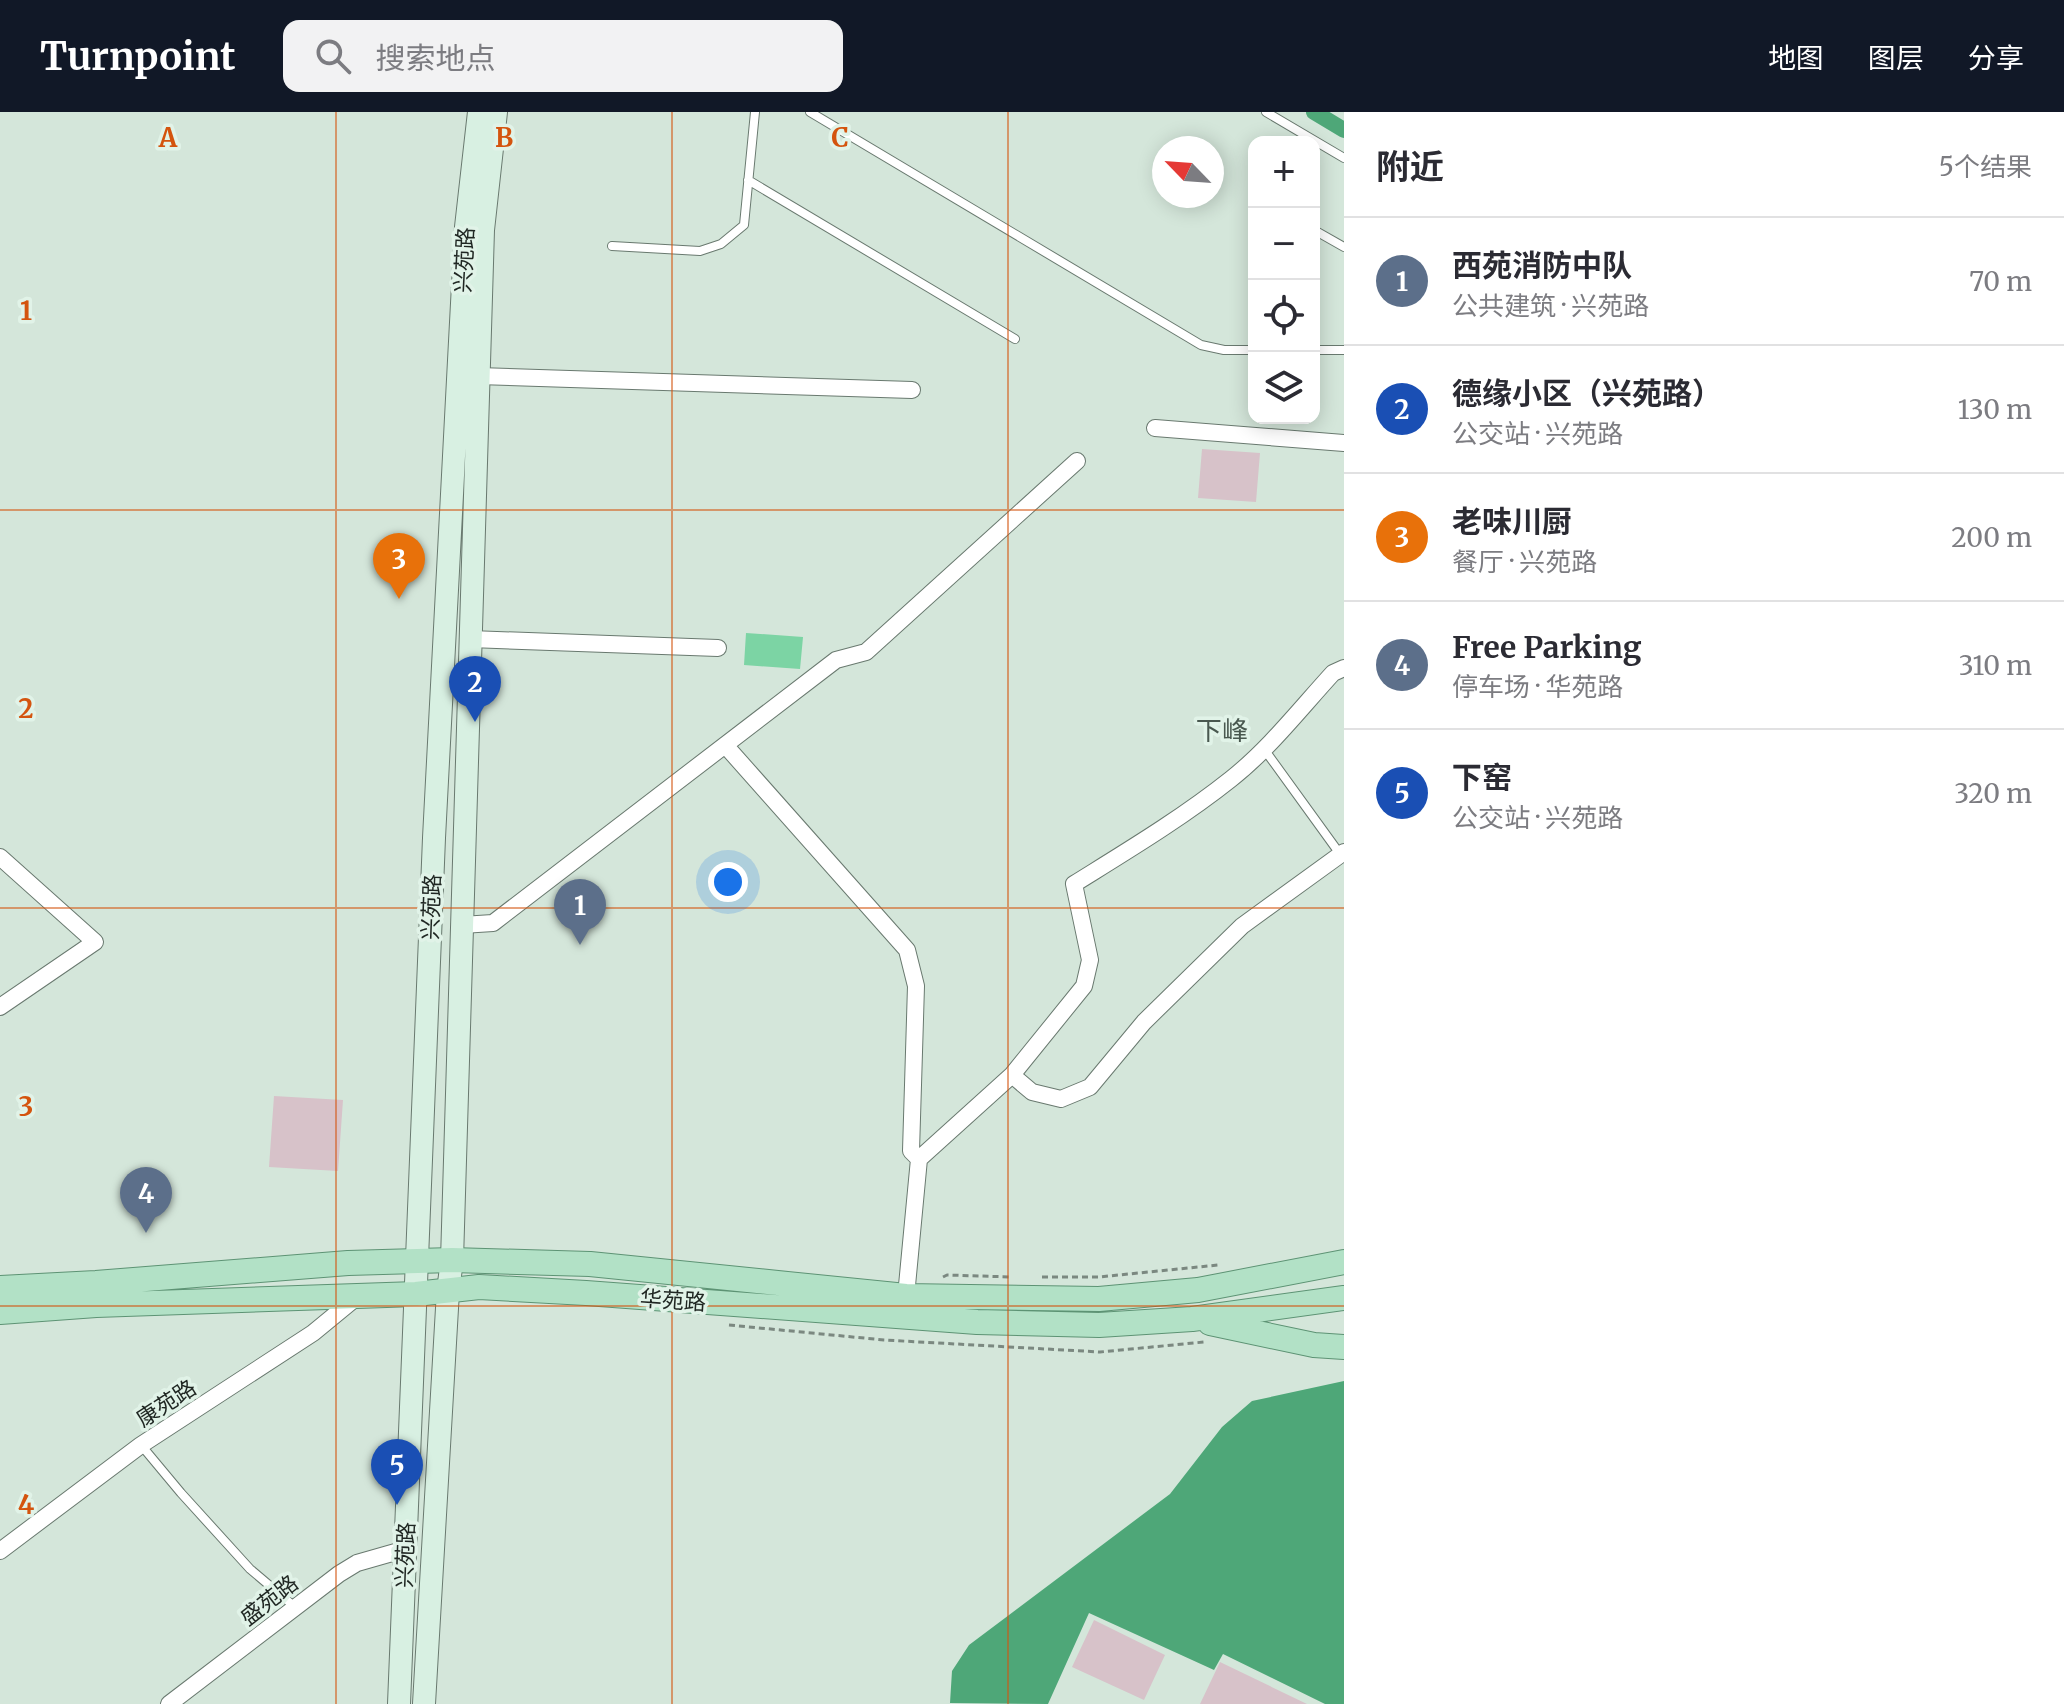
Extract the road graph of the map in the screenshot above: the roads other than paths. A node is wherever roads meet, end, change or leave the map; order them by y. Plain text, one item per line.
1 (479, 112) edge
2 (496, 112) edge
3 (755, 112) edge
4 (810, 112) edge
5 (1266, 112) edge
6 (1344, 158) edge
7 (748, 180) junction
8 (1320, 233) edge
9 (612, 246) dead end
10 (1344, 247) edge
11 (1015, 339) dead end
12 (1248, 350) edge
13 (1320, 350) edge
14 (1344, 350) edge
15 (478, 376) junction
16 (912, 390) dead end
17 (1155, 428) dead end
18 (1344, 443) edge
19 (1077, 461) dead end
20 (470, 639) junction
21 (718, 648) dead end
22 (1344, 668) edge
23 (725, 745) junction
24 (1264, 749) junction
25 (1343, 855) edge
26 (0, 857) edge
27 (462, 925) junction
28 (0, 1007) edge
29 (1012, 1075) junction
30 (919, 1159) junction
31 (452, 1260) junction
32 (416, 1262) junction
33 (1344, 1262) edge
34 (0, 1288) edge
35 (448, 1291) junction
36 (416, 1294) junction
37 (359, 1295) junction
38 (906, 1296) junction
39 (1344, 1298) edge
40 (0, 1312) edge
41 (1192, 1319) junction
42 (1344, 1347) edge
43 (141, 1445) junction
44 (406, 1549) junction
45 (0, 1551) edge
46 (295, 1607) junction
47 (169, 1704) edge
48 (399, 1704) edge
49 (424, 1704) edge

1 - 32 main road, 兴苑路
2 - 15 main road, 兴苑路
3 - 7 lane
4 - 12 lane
5 - 6 lane
7 - 9 lane
7 - 11 lane
8 - 10 lane
13 - 14 lane
15 - 16 street
15 - 20 main road, 兴苑路
17 - 18 street
19 - 23 street
20 - 21 street
20 - 27 main road, 兴苑路
22 - 24 street
23 - 27 street
23 - 30 street
24 - 25 lane
24 - 29 street
25 - 29 street
26 - 28 street
27 - 31 main road, 兴苑路
29 - 30 street
30 - 38 street
31 - 32 main road, 华苑路
31 - 35 main road, 兴苑路
31 - 38 main road, 华苑路
32 - 34 main road, 华苑路
32 - 36 main road, 兴苑路
33 - 38 main road, 华苑路
35 - 36 main road, 华苑路
35 - 41 main road, 华苑路
35 - 49 main road, 兴苑路
36 - 37 main road, 华苑路
36 - 44 main road, 兴苑路
37 - 40 main road, 华苑路
37 - 43 street, 康苑路
39 - 41 main road, 华苑路
41 - 42 main road
43 - 45 street, 康苑路
43 - 46 lane
44 - 46 street, 盛苑路
44 - 48 main road, 兴苑路
46 - 47 street, 盛苑路

